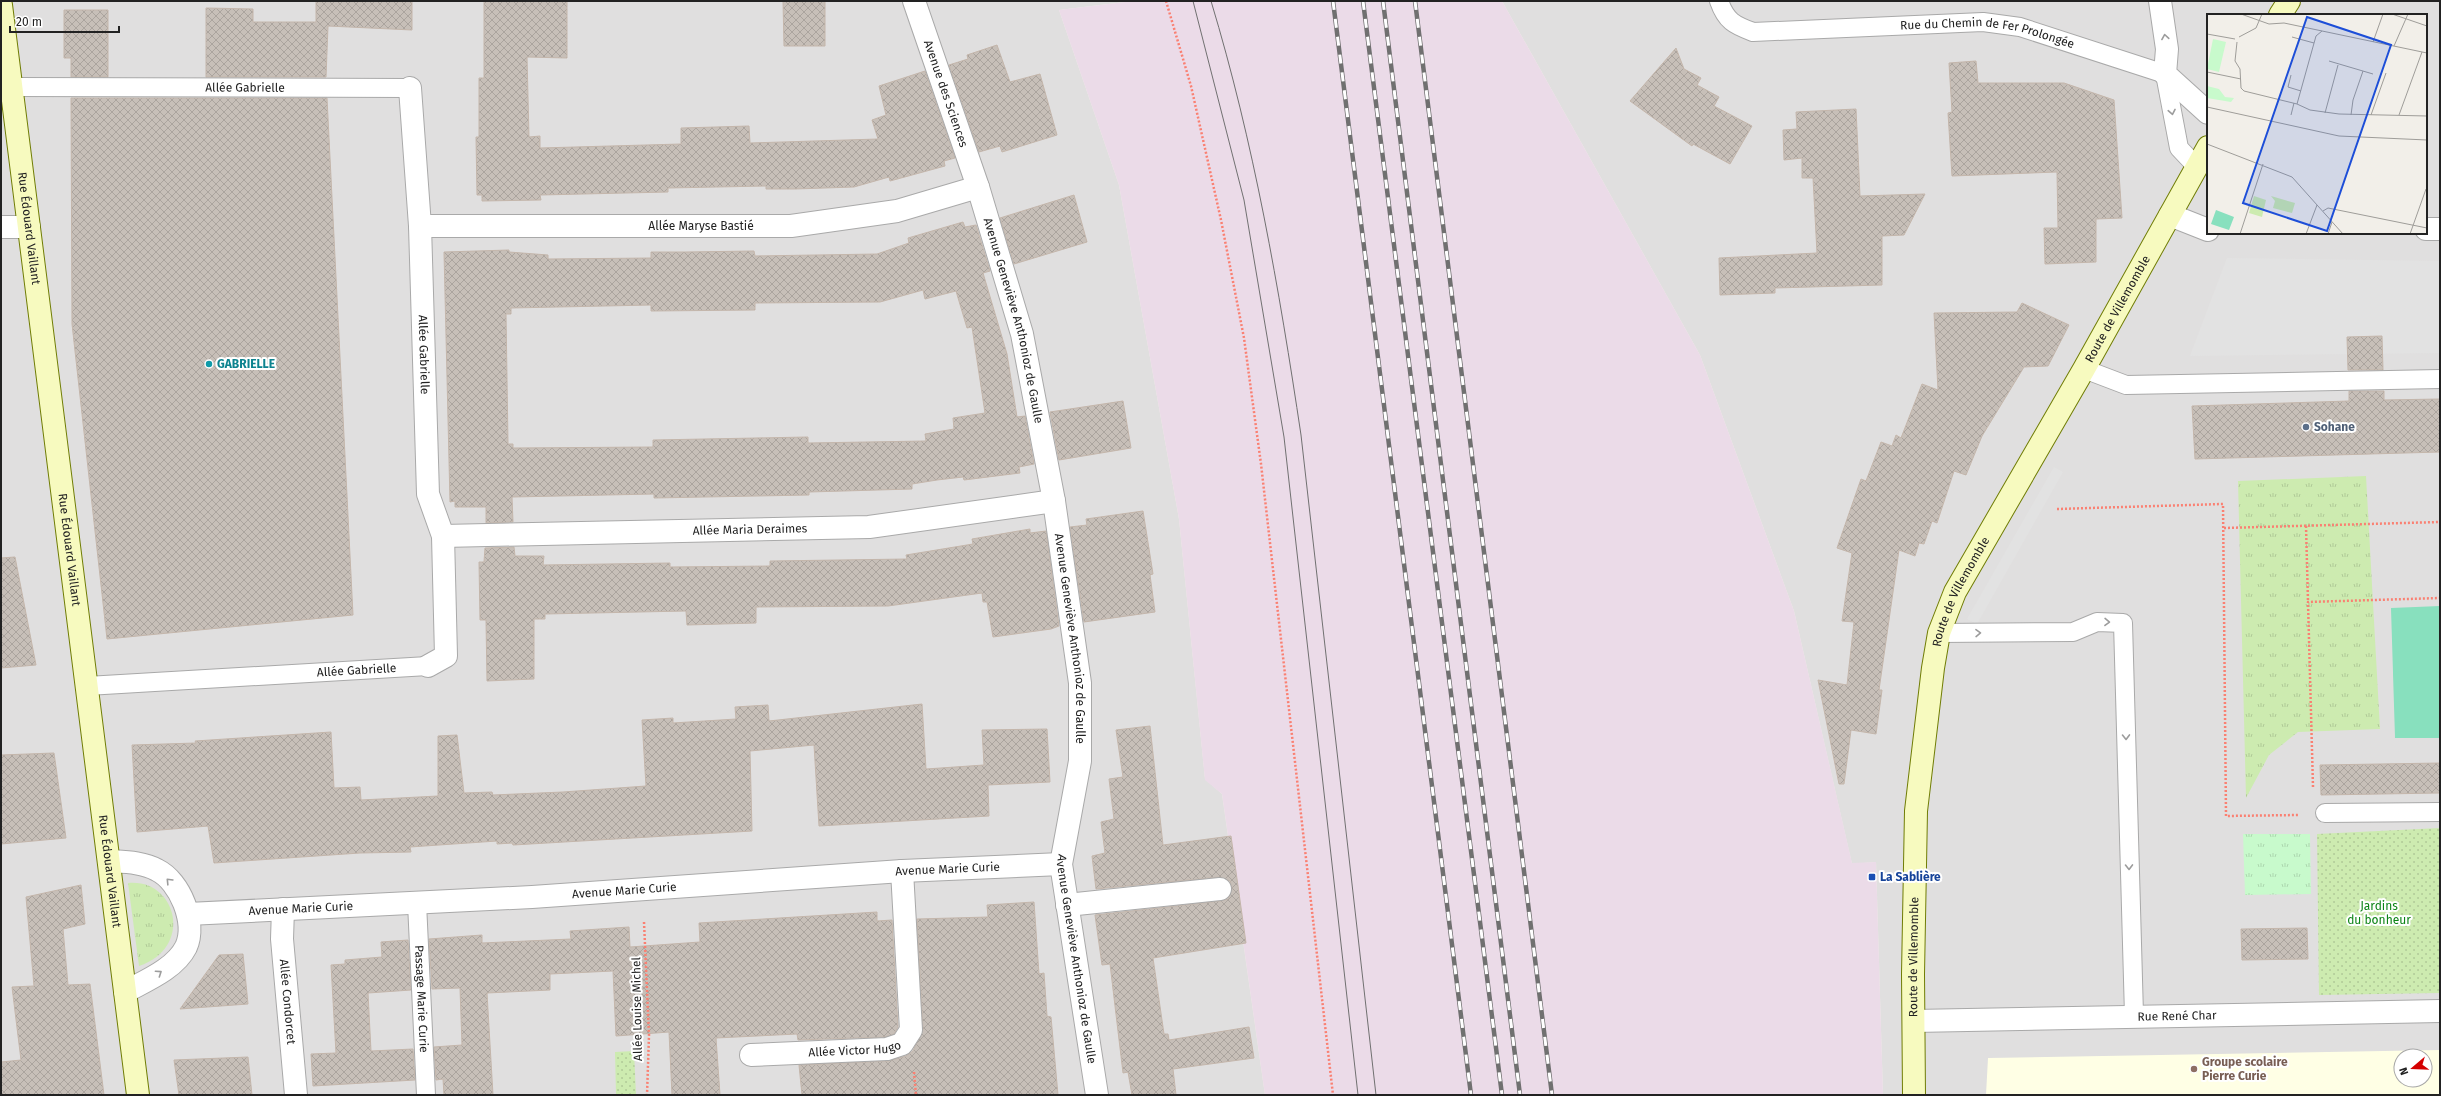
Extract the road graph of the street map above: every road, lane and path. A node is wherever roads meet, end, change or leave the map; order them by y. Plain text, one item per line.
1 (914, 1) edge
2 (1166, 1) edge
3 (1719, 1) edge
4 (2160, 1) edge
5 (2289, 1) edge
6 (1, 5) edge
7 (2281, 14) edge
8 (2165, 74) junction
9 (11, 87) junction
10 (410, 88) joint
11 (2207, 112) edge
12 (2207, 149) edge
13 (2196, 166) junction
14 (978, 187) junction
15 (2170, 215) junction
16 (420, 226) junction
17 (1, 227) edge
18 (29, 227) junction
19 (2427, 229) edge
20 (2440, 229) edge
21 (2207, 230) edge
22 (2084, 369) junction
23 (2440, 379) edge
24 (1054, 501) junction
25 (2057, 509) dead end
26 (2440, 522) edge
27 (2306, 526) junction
28 (2224, 528) junction
29 (443, 536) junction
30 (2440, 598) edge
31 (2308, 602) junction
32 (1939, 633) junction
33 (428, 666) joint
34 (87, 686) junction
35 (2313, 791) dead end
36 (2440, 812) edge
37 (2325, 813) dead end
38 (2306, 815) dead end
39 (109, 861) junction
40 (1061, 864) junction
41 (902, 871) junction
42 (1220, 889) dead end
43 (417, 903) junction
44 (1067, 905) junction
45 (283, 909) junction
46 (188, 914) junction
47 (644, 922) dead end
48 (125, 992) junction
49 (2440, 1011) edge
50 (2134, 1016) junction
51 (1914, 1021) junction
52 (751, 1055) dead end
53 (138, 1095) edge
54 (296, 1095) edge
55 (426, 1095) edge
56 (647, 1095) edge
57 (1097, 1095) edge
58 (1333, 1095) edge
59 (1914, 1095) edge

1 - 14 street, Avenue des Sciences
2 - 58 path
3 - 8 lane, Rue du Chemin de Fer Prolongée
8 -> 4 street
5 - 7 street
6 - 9 street, Rue Édouard Vaillant
8 - 11 street
8 -> 13 lane
9 - 10 lane, Allée Gabrielle
9 - 18 street, Rue Édouard Vaillant
10 - 16 street, Allée Gabrielle
12 - 13 street, Route de Villemomble
13 - 15 street, Route de Villemomble
14 - 16 street, Allée Maryse Bastié
14 - 24 street, Avenue Geneviève Anthonioz de Gaulle
15 - 21 street
15 - 22 street, Route de Villemomble
16 - 29 street, Allée Gabrielle
17 - 18 street
18 - 34 street, Rue Édouard Vaillant
19 - 20 street
22 - 23 lane
22 - 32 street, Route de Villemomble
24 - 29 street, Allée Maria Deraimes
24 - 40 street, Avenue Geneviève Anthonioz de Gaulle
25 - 28 path
26 - 27 path
27 - 28 path
27 - 31 path
28 - 38 path
29 - 33 street, Allée Gabrielle
30 - 31 path
31 - 35 path
32 -> 50 lane
32 - 51 street, Route de Villemomble
33 - 34 lane, Allée Gabrielle
34 - 39 street, Rue Édouard Vaillant
36 - 37 lane
46 -> 39 street
39 - 48 street, Rue Édouard Vaillant
40 - 41 street, Avenue Marie Curie
40 - 44 street, Avenue Geneviève Anthonioz de Gaulle
41 - 43 street, Avenue Marie Curie
41 - 52 street, Allée Victor Hugo
42 - 44 street
43 - 45 street, Avenue Marie Curie
43 - 55 lane, Passage Marie Curie
44 - 57 street, Avenue Geneviève Anthonioz de Gaulle
45 - 46 street, Avenue Marie Curie
45 - 54 street, Allée Condorcet
48 -> 46 street
47 - 56 path, Allée Louise Michel
48 - 53 street, Rue Édouard Vaillant
49 - 50 street, Rue René Char
50 - 51 street, Rue René Char
51 - 59 street, Route de Villemomble

